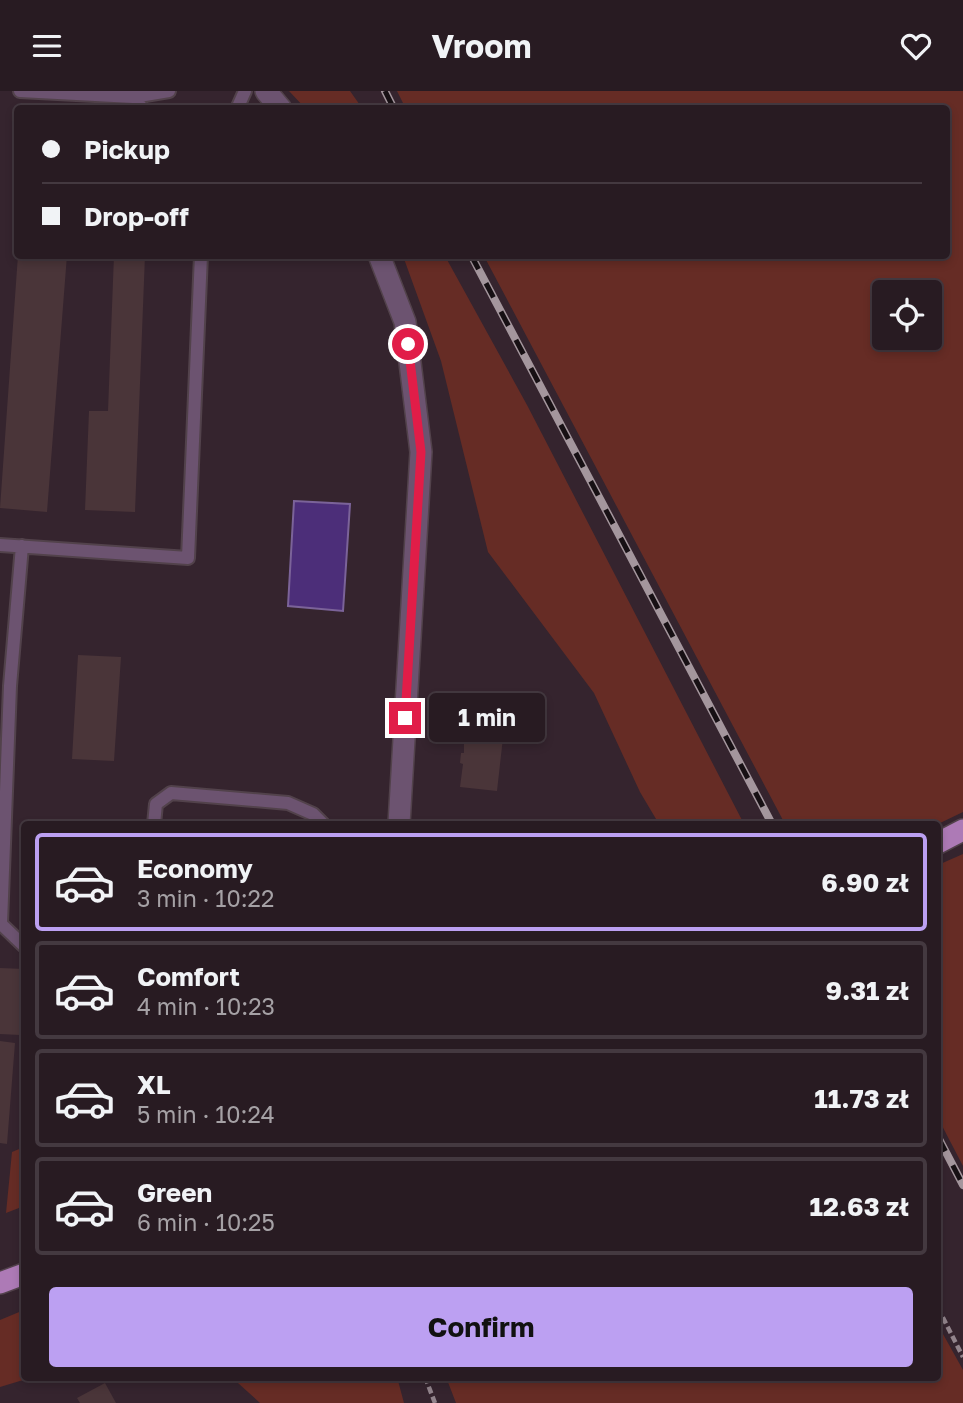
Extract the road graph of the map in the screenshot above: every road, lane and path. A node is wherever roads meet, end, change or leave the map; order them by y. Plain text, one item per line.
1 (20, 91) edge
2 (169, 91) edge
3 (266, 91) edge
4 (133, 97) junction
5 (140, 105) edge
6 (278, 105) edge
7 (201, 259) edge
8 (381, 259) edge
9 (0, 545) edge
10 (22, 546) junction
11 (154, 821) edge
12 (320, 821) edge
13 (399, 821) edge
14 (963, 830) edge
15 (941, 841) edge
16 (1, 923) edge
17 (21, 943) edge
18 (21, 1275) edge
19 (0, 1283) edge
20 (941, 1314) edge
21 (963, 1357) edge
22 (427, 1381) edge
23 (435, 1403) edge

1 - 4 lane
2 - 4 lane
3 - 6 street
4 - 5 lane
7 - 10 lane
8 - 13 street
9 - 10 lane
10 - 16 lane
11 - 12 lane
14 - 15 main road
16 - 17 lane
18 - 19 main road
20 - 21 path
22 - 23 path

